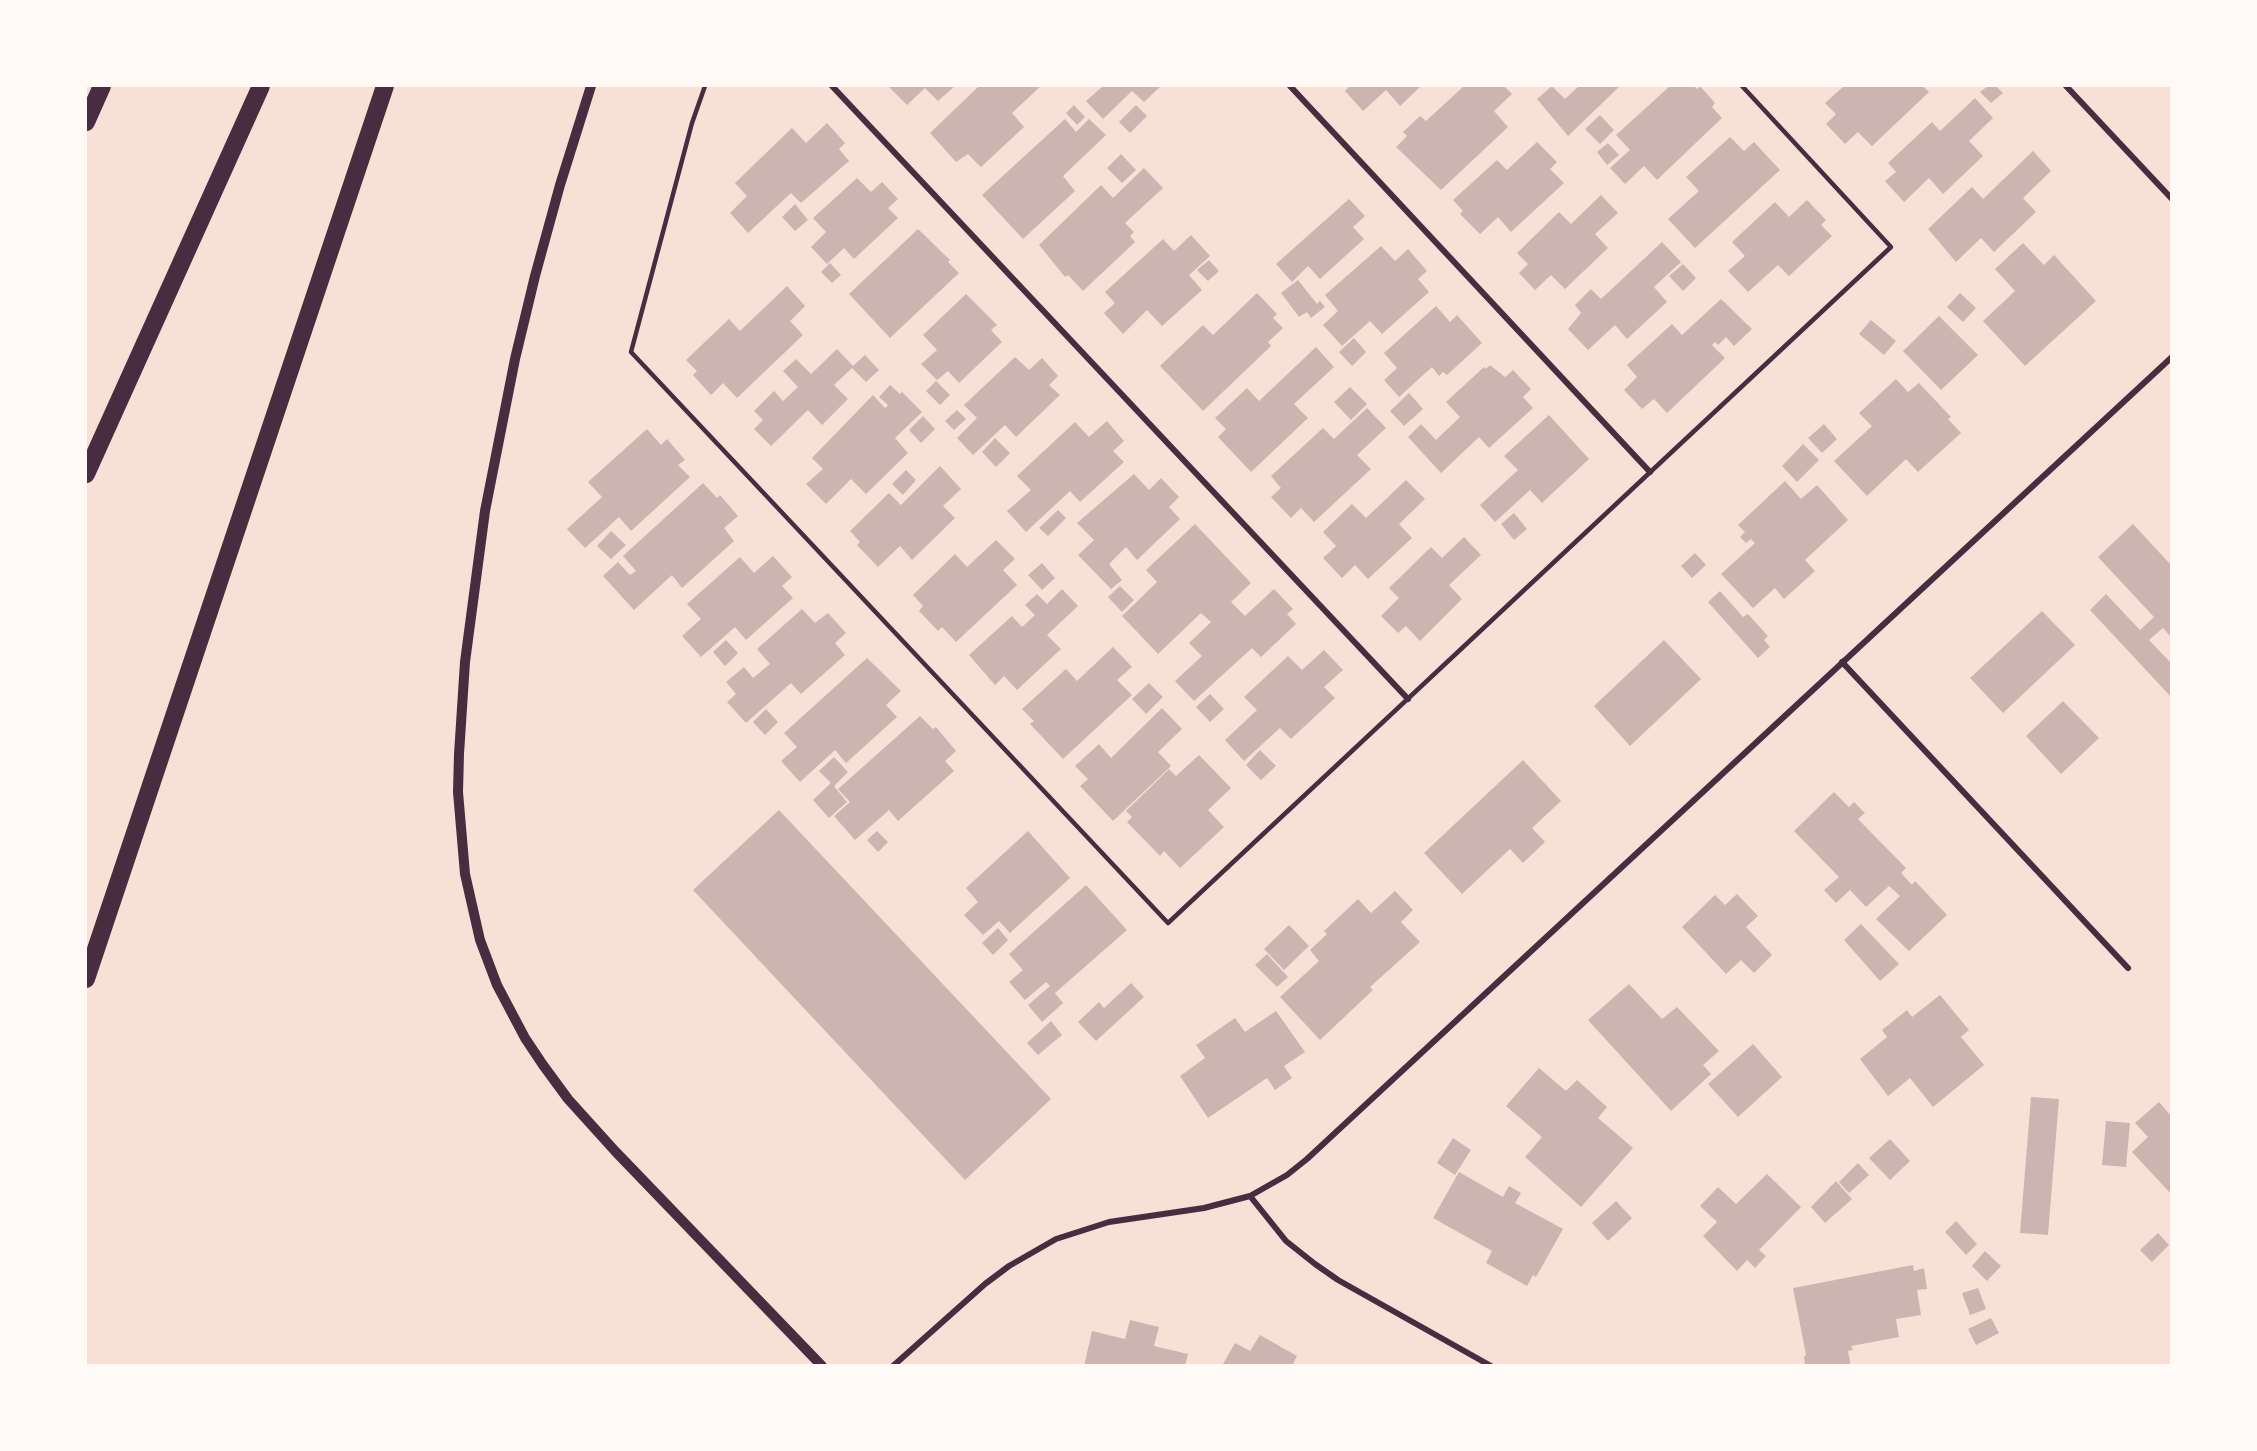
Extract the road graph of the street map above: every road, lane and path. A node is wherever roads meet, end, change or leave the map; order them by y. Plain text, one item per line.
1 (102, 86) edge
2 (261, 86) edge
3 (385, 86) edge
4 (591, 86) edge
5 (705, 86) edge
6 (832, 86) edge
7 (1290, 86) edge
8 (1742, 86) edge
9 (2066, 86) edge
10 (86, 122) edge
11 (2172, 199) edge
12 (2172, 357) edge
13 (1650, 471) junction
14 (86, 474) edge
15 (1842, 662) junction
16 (1408, 699) junction
17 (2128, 968) dead end
18 (86, 979) edge
19 (1250, 1196) junction
20 (822, 1365) edge
21 (893, 1365) edge
22 (1491, 1365) edge

1 - 10 highway
2 - 14 highway
3 - 18 highway
4 - 20 street
5 - 16 lane
6 - 16 street
7 - 13 street
8 - 13 lane
9 - 11 street
12 - 15 street
13 - 16 lane
15 - 17 street
15 - 19 street
19 - 21 street
19 - 22 street

